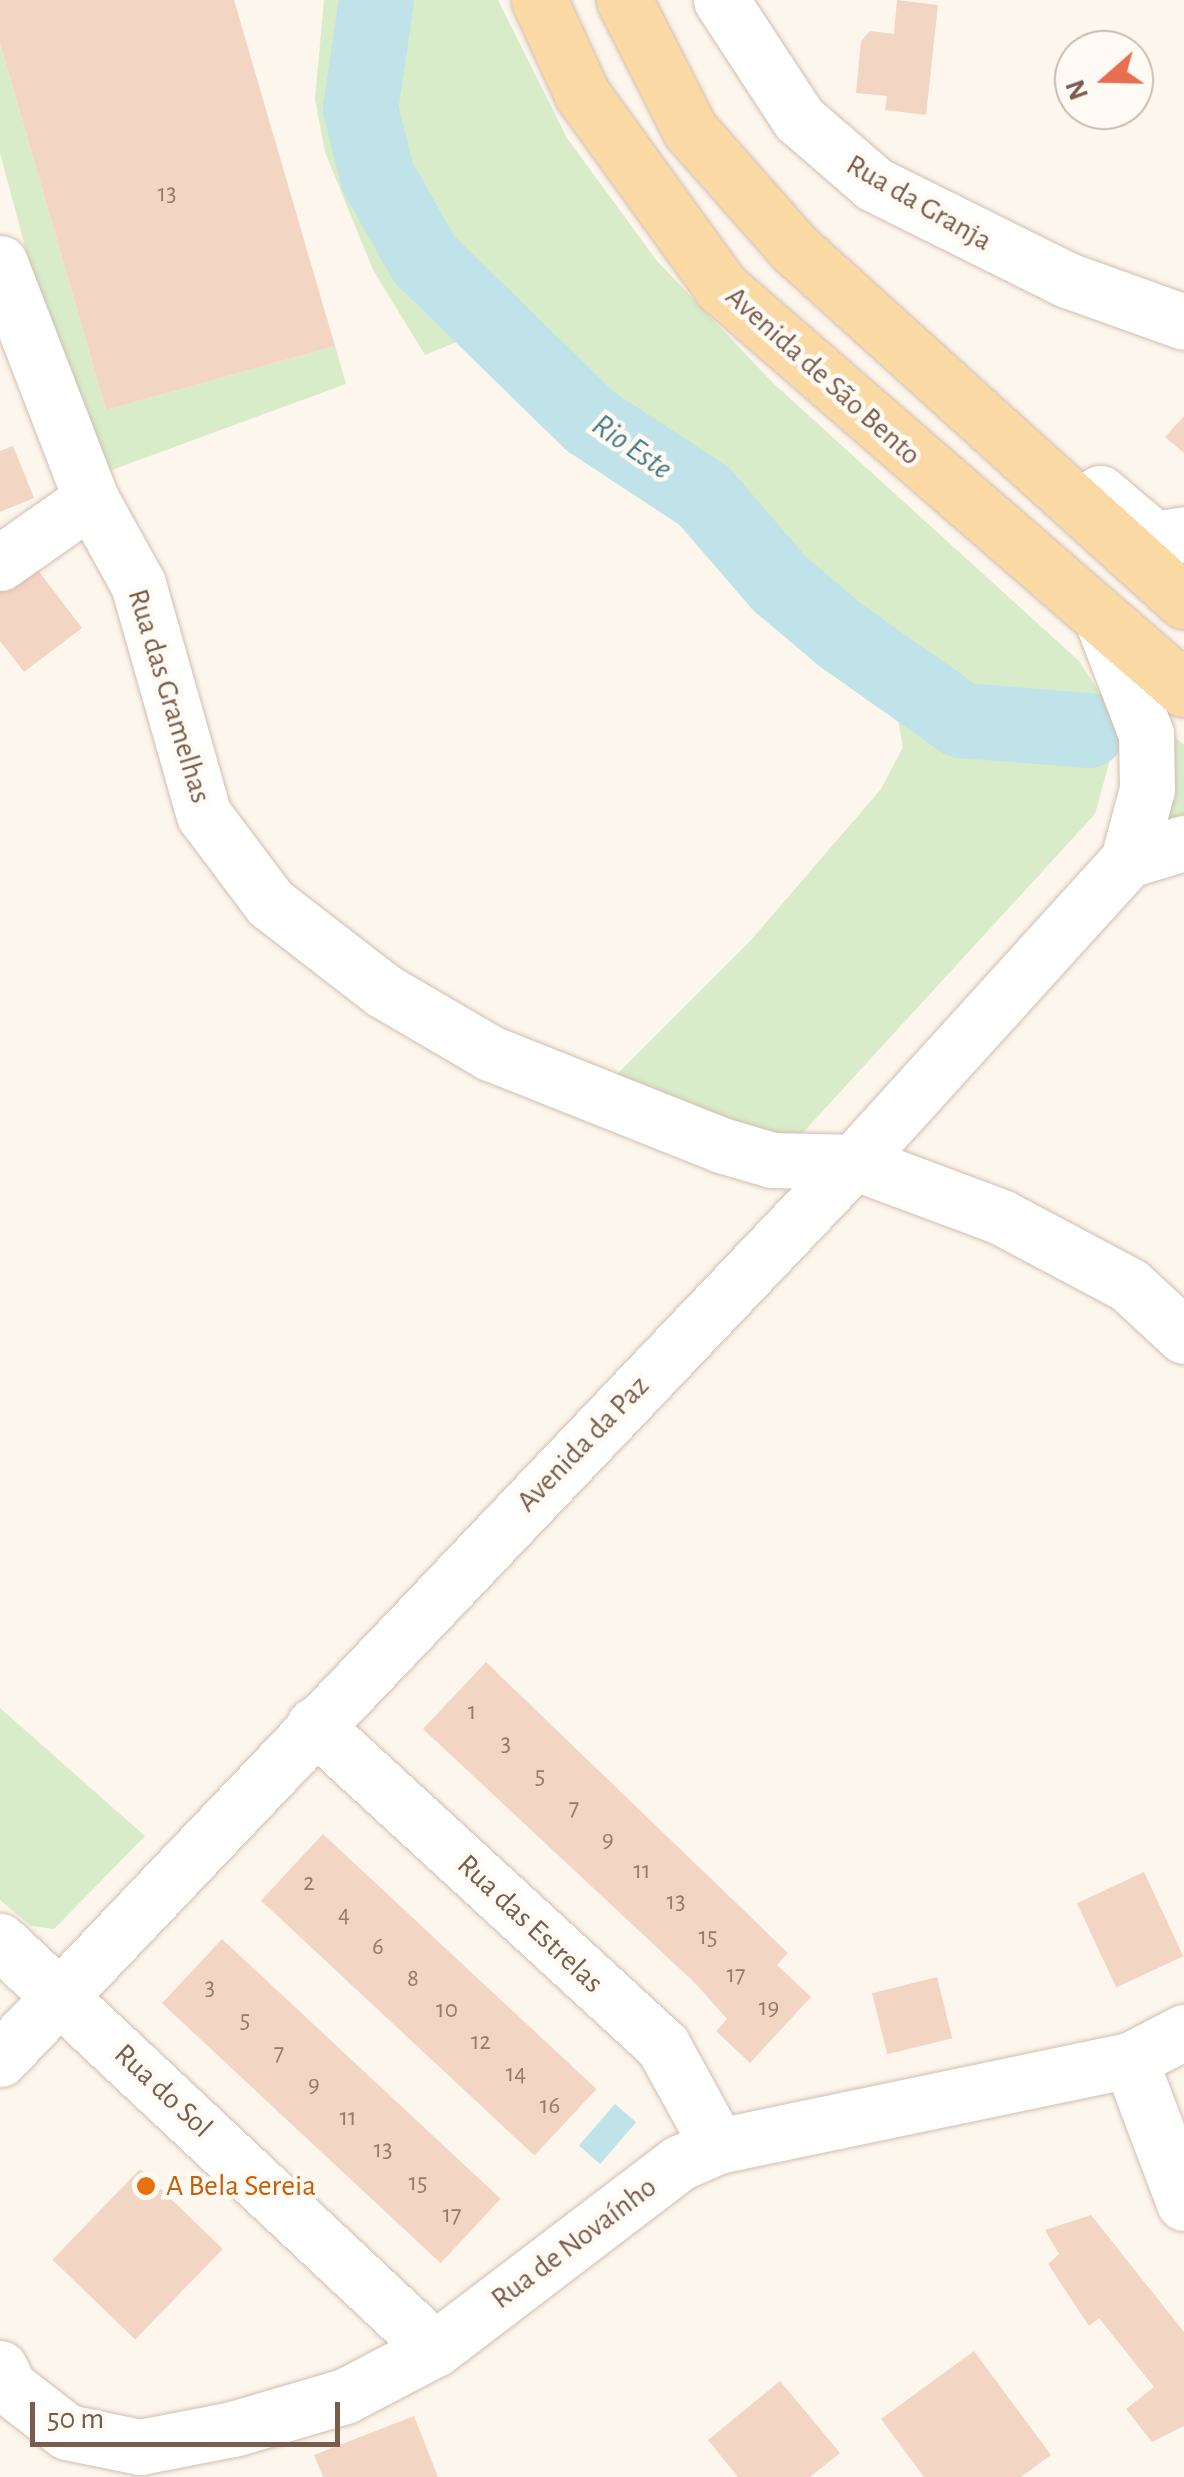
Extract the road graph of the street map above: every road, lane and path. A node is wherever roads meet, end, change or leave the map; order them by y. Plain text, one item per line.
1 (539, 0) edge
2 (624, 0) edge
3 (721, 0) edge
4 (0, 266) edge
5 (1184, 322) edge
6 (988, 428) junction
7 (91, 500) junction
8 (1184, 534) edge
9 (0, 563) edge
10 (1184, 602) edge
11 (1101, 617) junction
12 (1184, 689) edge
13 (1184, 843) edge
14 (1128, 860) junction
15 (854, 1162) junction
16 (1184, 1336) edge
17 (314, 1725) junction
18 (0, 1941) edge
19 (34, 2028) edge
20 (1184, 2032) edge
21 (1130, 2060) junction
22 (0, 2096) edge
23 (718, 2146) junction
24 (1184, 2204) edge
25 (435, 2349) junction
26 (0, 2368) edge

1 - 11 main road, Avenida de São Bento
2 - 6 main road
3 - 5 street, Rua da Granja
4 - 7 street, Rua das Gramelhas
6 - 8 street
6 - 10 main road
7 - 9 street
7 - 15 street, Rua das Gramelhas
11 - 12 main road, Avenida de São Bento
11 - 14 street, Avenida da Paz
13 - 14 street
14 - 15 street, Avenida da Paz
15 - 16 street
15 - 17 street, Avenida da Paz
17 - 19 street, Avenida da Paz
17 - 23 street, Rua das Estrelas
18 - 19 street, Rua do Sol
19 - 22 street, Avenida da Paz
19 - 25 street, Rua do Sol
20 - 21 street, Rua de Novaínho
21 - 23 street, Rua de Novaínho
21 - 24 street
23 - 25 street, Rua de Novaínho
25 - 26 street, Rua de Novaínho

